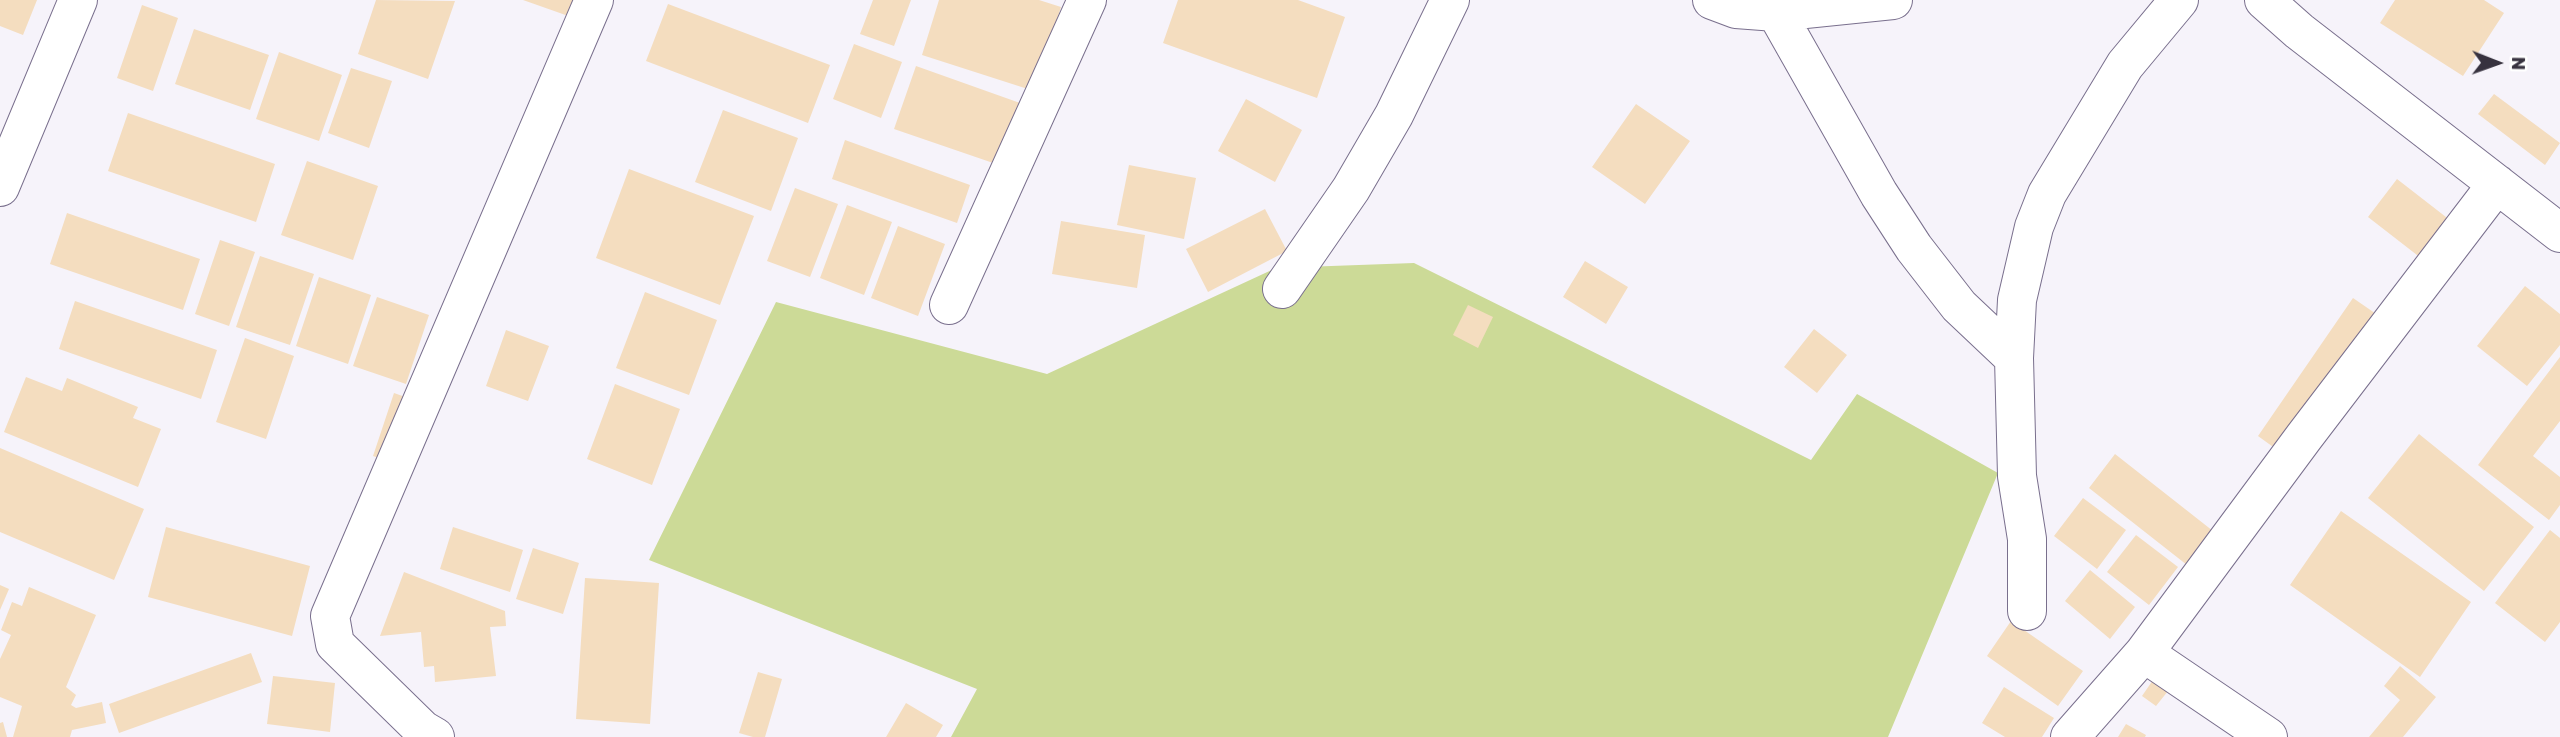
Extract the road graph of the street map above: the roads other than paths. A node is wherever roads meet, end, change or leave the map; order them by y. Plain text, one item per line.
1 (78, 0) edge
2 (594, 0) edge
3 (1087, 0) edge
4 (1450, 0) edge
5 (1712, 0) edge
6 (1894, 0) edge
7 (2179, 0) edge
8 (2264, 0) edge
9 (1776, 12) junction
10 (2497, 184) junction
11 (0, 187) edge
12 (2560, 233) edge
13 (1282, 289) dead end
14 (949, 305) dead end
15 (2014, 358) junction
16 (2027, 611) dead end
17 (2144, 653) junction
18 (436, 737) edge
19 (2070, 737) edge
20 (2269, 737) edge

1 - 11 street
2 - 18 street
3 - 14 street
4 - 13 street
5 - 9 street
6 - 9 street
7 - 15 street
8 - 10 street
9 - 15 street
10 - 12 street
10 - 17 street
15 - 16 street
17 - 19 street
17 - 20 street

